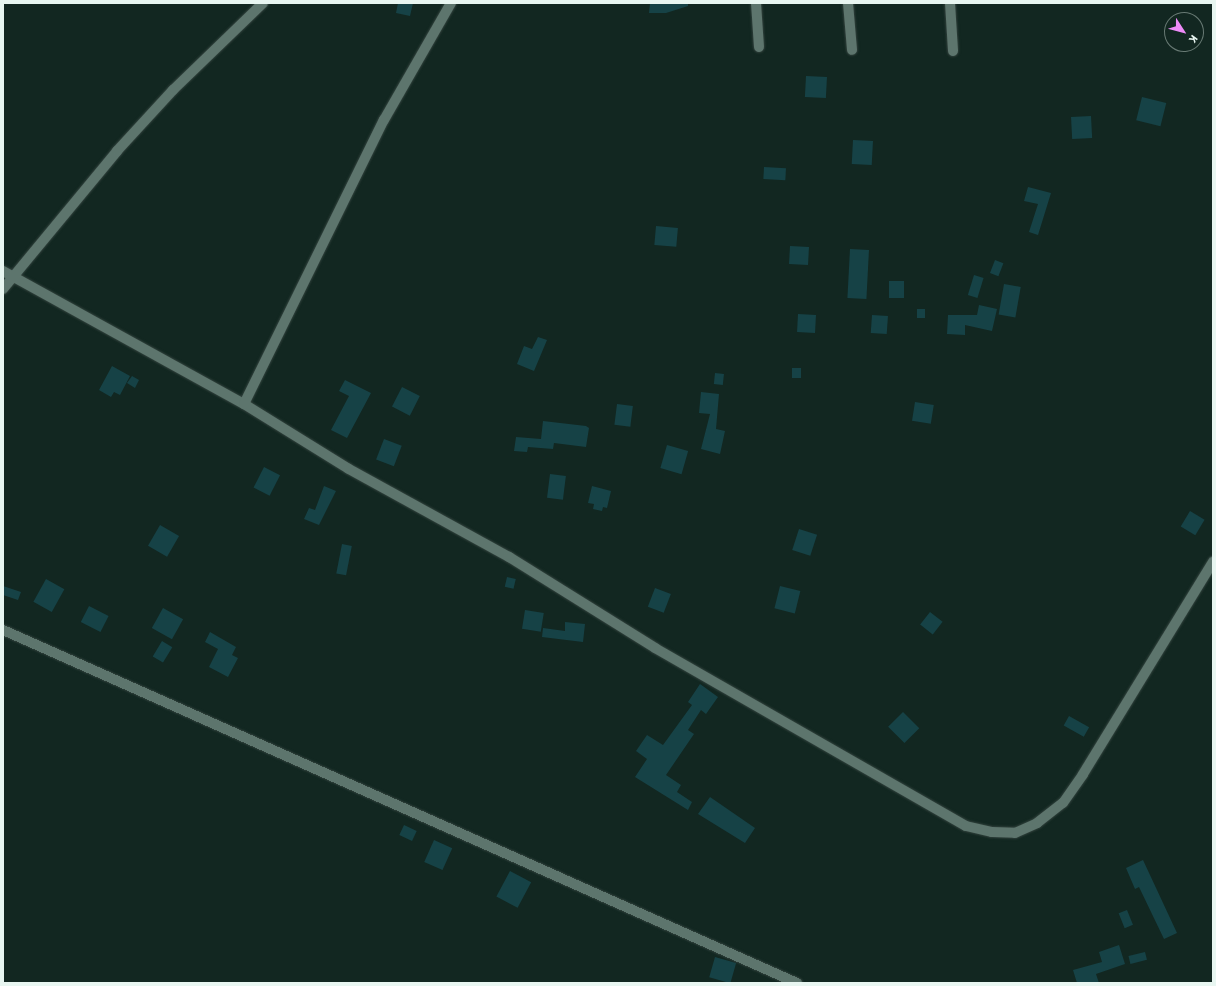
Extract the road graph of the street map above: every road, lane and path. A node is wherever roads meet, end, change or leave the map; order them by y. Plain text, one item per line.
1 (263, 3) edge
2 (451, 3) edge
3 (756, 3) edge
4 (848, 3) edge
5 (950, 3) edge
6 (759, 47) dead end
7 (852, 50) dead end
8 (953, 51) dead end
9 (3, 271) edge
10 (13, 277) junction
11 (3, 289) edge
12 (244, 404) junction
13 (1213, 562) edge
14 (3, 630) edge
15 (797, 983) edge

1 - 10 street
2 - 12 street
3 - 6 street
4 - 7 street
5 - 8 street
9 - 10 street
10 - 11 street
10 - 12 street
12 - 13 street
14 - 15 street

